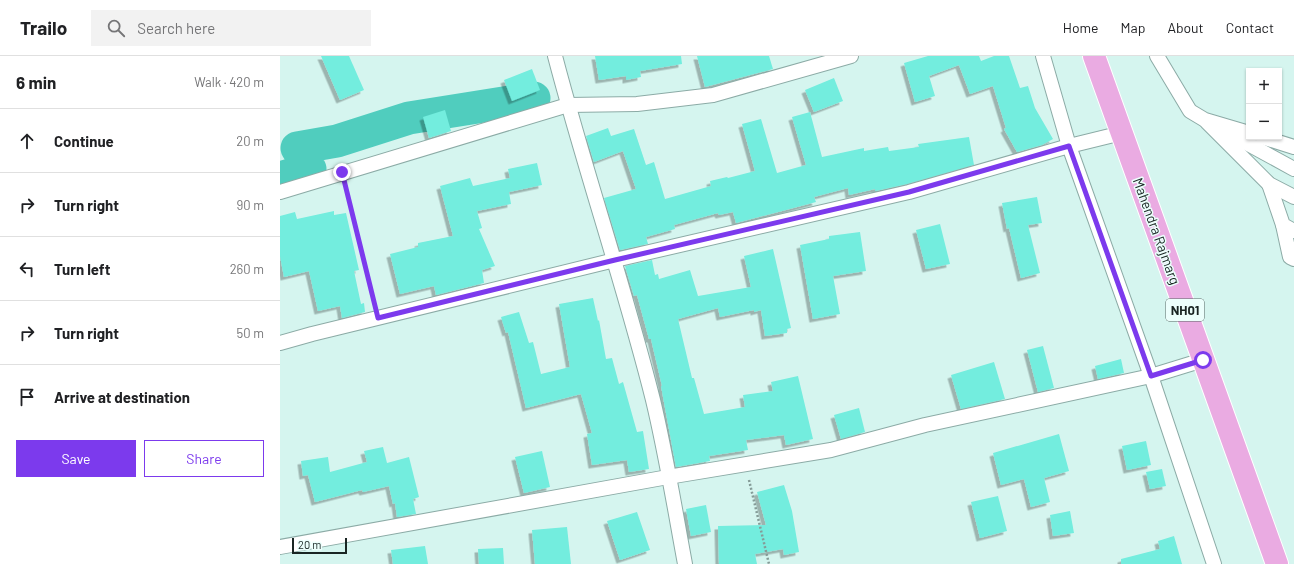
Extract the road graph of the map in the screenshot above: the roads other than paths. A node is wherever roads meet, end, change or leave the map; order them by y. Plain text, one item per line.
1 (555, 56) edge
2 (851, 56) edge
3 (1043, 56) edge
4 (1094, 56) edge
5 (1157, 56) edge
6 (568, 105) junction
7 (1205, 120) junction
8 (1246, 132) edge
9 (1122, 134) junction
10 (1272, 140) edge
11 (1069, 146) junction
12 (1294, 147) edge
13 (1294, 169) edge
14 (1270, 184) junction
15 (280, 192) edge
16 (1294, 197) edge
17 (1289, 228) edge
18 (615, 260) junction
19 (1293, 262) edge
20 (280, 343) edge
21 (1203, 360) junction
22 (1151, 376) junction
23 (668, 478) junction
24 (280, 547) edge
25 (685, 564) edge
26 (1214, 564) edge
27 (1278, 564) edge

1 - 6 street
2 - 6 street
3 - 11 street
4 - 9 highway, Mahendra Rajmarg / NH01
5 - 7 street
6 - 15 street
6 - 18 street
7 - 8 street
7 - 13 street
7 - 14 street
9 - 11 street
9 - 21 highway, Mahendra Rajmarg / NH01
10 - 12 street
11 - 18 street
11 - 22 street
14 - 16 street
14 - 17 street
17 - 19 street
18 - 20 street
18 - 23 street
21 - 22 street
21 - 27 highway, Mahendra Rajmarg / NH01
22 - 23 street
22 - 26 street
23 - 24 street
23 - 25 street

